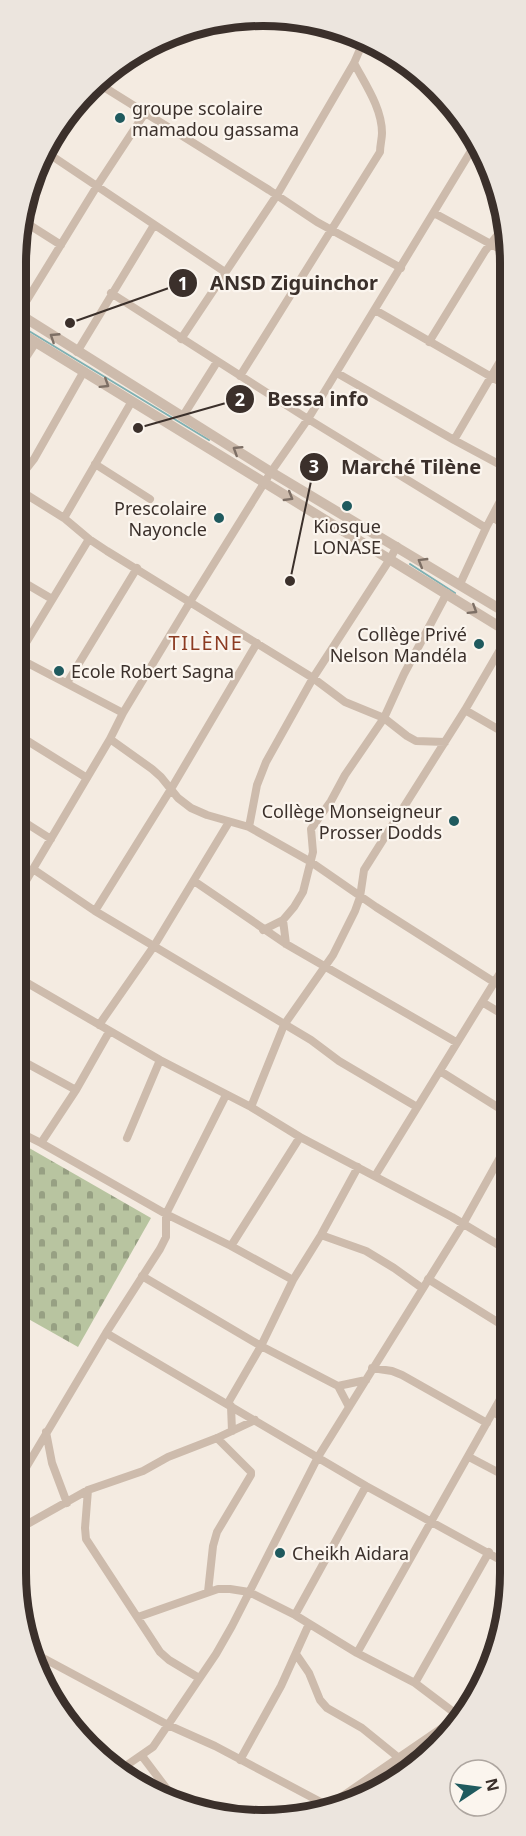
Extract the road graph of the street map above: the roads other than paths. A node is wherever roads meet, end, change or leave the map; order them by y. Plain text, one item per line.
1 (361, 47) edge
2 (354, 63) junction
3 (103, 87) edge
4 (145, 113) junction
5 (472, 150) edge
6 (51, 156) edge
7 (97, 186) junction
8 (277, 195) junction
9 (434, 213) junction
10 (29, 225) edge
11 (154, 225) junction
12 (330, 230) junction
13 (498, 234) edge
14 (491, 244) junction
15 (61, 245) junction
16 (500, 249) edge
17 (401, 268) junction
18 (225, 272) junction
19 (111, 293) junction
20 (26, 302) edge
21 (375, 310) junction
22 (26, 319) edge
23 (26, 336) edge
24 (181, 339) junction
25 (36, 342) junction
26 (429, 342) junction
27 (77, 352) junction
28 (26, 357) edge
29 (217, 362) junction
30 (500, 362) edge
31 (84, 371) junction
32 (337, 373) junction
33 (240, 376) junction
34 (491, 378) junction
35 (500, 382) edge
36 (132, 400) junction
37 (183, 416) junction
38 (309, 419) junction
39 (454, 440) junction
40 (95, 464) junction
41 (500, 465) edge
42 (26, 469) edge
43 (271, 472) junction
44 (266, 482) junction
45 (26, 494) edge
46 (150, 499) dead end
47 (500, 503) edge
48 (493, 517) junction
49 (64, 518) junction
50 (500, 523) edge
51 (486, 528) junction
52 (89, 539) junction
53 (397, 546) junction
54 (390, 559) junction
55 (138, 568) junction
56 (26, 584) edge
57 (460, 584) junction
58 (447, 594) junction
59 (52, 599) junction
60 (190, 602) junction
61 (500, 609) edge
62 (500, 629) edge
63 (26, 643) edge
64 (257, 643) junction
65 (500, 648) edge
66 (26, 661) edge
67 (313, 678) junction
68 (67, 683) junction
69 (465, 710) junction
70 (123, 713) junction
71 (384, 718) junction
72 (500, 730) edge
73 (110, 739) junction
74 (26, 740) edge
75 (445, 742) junction
76 (87, 778) junction
77 (171, 789) junction
78 (229, 822) junction
79 (26, 823) edge
80 (249, 827) junction
81 (51, 839) junction
82 (311, 862) junction
83 (33, 869) junction
84 (26, 881) edge
85 (194, 881) junction
86 (360, 897) junction
87 (95, 911) junction
88 (283, 920) junction
89 (262, 930) junction
90 (286, 944) junction
91 (154, 946) junction
92 (325, 966) junction
93 (500, 973) edge
94 (26, 982) edge
95 (494, 982) junction
96 (482, 1002) junction
97 (500, 1013) edge
98 (99, 1025) junction
99 (284, 1025) junction
100 (110, 1032) junction
101 (456, 1042) junction
102 (160, 1060) junction
103 (26, 1063) edge
104 (440, 1071) junction
105 (76, 1090) junction
106 (226, 1095) junction
107 (251, 1107) junction
108 (417, 1107) junction
109 (500, 1109) edge
110 (26, 1137) edge
111 (300, 1137) junction
112 (127, 1138) dead end
113 (41, 1143) junction
114 (500, 1157) edge
115 (358, 1167) junction
116 (375, 1176) junction
117 (166, 1214) junction
118 (462, 1224) junction
119 (321, 1235) junction
120 (231, 1246) junction
121 (500, 1246) edge
122 (142, 1276) junction
123 (428, 1279) junction
124 (293, 1280) junction
125 (422, 1288) junction
126 (500, 1324) edge
127 (106, 1333) junction
128 (261, 1346) junction
129 (372, 1368) junction
130 (366, 1380) junction
131 (338, 1386) junction
132 (500, 1400) edge
133 (230, 1405) junction
134 (349, 1407) junction
135 (493, 1412) junction
136 (500, 1416) edge
137 (255, 1420) junction
138 (487, 1423) junction
139 (232, 1431) junction
140 (46, 1432) junction
141 (217, 1438) junction
142 (318, 1457) junction
143 (469, 1457) junction
144 (26, 1467) edge
145 (500, 1473) edge
146 (366, 1486) junction
147 (88, 1490) junction
148 (67, 1503) junction
149 (430, 1521) junction
150 (26, 1525) edge
151 (489, 1552) junction
152 (500, 1559) edge
153 (208, 1592) junction
154 (249, 1592) junction
155 (295, 1615) junction
156 (138, 1617) junction
157 (309, 1624) junction
158 (357, 1653) junction
159 (296, 1654) junction
160 (41, 1657) edge
161 (199, 1678) junction
162 (416, 1683) junction
163 (455, 1713) edge
164 (168, 1725) junction
165 (443, 1728) edge
166 (142, 1756) junction
167 (399, 1758) junction
168 (240, 1760) junction
169 (125, 1766) edge
170 (167, 1790) edge
171 (347, 1795) edge
172 (318, 1804) edge

1 - 2 street
2 - 8 street
2 - 12 street
3 - 4 street
4 - 7 street
4 - 8 street
5 - 9 street
6 - 7 street
7 - 11 street
7 - 15 street
8 - 12 street
8 - 18 street
9 - 14 street
9 - 17 street
10 - 15 street
11 - 18 street
11 - 19 street
12 - 17 street
12 - 33 street
13 - 14 street
14 - 16 street
14 - 26 street
15 - 20 street
17 - 21 street
18 - 24 street
19 - 24 street
19 - 27 street
21 - 26 street
21 - 32 street
27 -> 22 street
23 - 25 street
24 - 29 street
25 - 28 street
25 - 31 street
26 - 34 street
27 - 37 street
29 - 33 street
29 - 37 street
30 - 34 street
31 -> 36 street
31 - 42 street
32 - 38 street
32 - 39 street
33 - 38 street
34 - 35 street
34 - 39 street
36 - 40 street
36 - 44 street
43 -> 37 street
38 - 43 street
38 - 51 street
39 - 41 street
40 - 46 street
40 - 49 street
43 - 44 street
43 - 53 street
44 -> 54 street
44 - 60 street
45 - 49 street
47 - 48 street
48 - 50 street
48 - 51 street
49 - 52 street
51 - 57 street
52 - 55 street
52 - 59 street
53 - 54 street
57 -> 53 street
54 - 58 street
54 - 67 street
55 - 60 street
55 - 68 street
56 - 59 street
57 - 61 street
58 -> 62 street
58 - 71 street
59 - 63 street
60 - 64 street
60 - 70 street
64 - 67 street
64 - 77 street
65 - 69 street
66 - 68 street
67 - 71 street
67 - 80 street
68 - 70 street
69 - 72 street
69 - 75 street
70 - 73 street
71 - 75 street
71 - 82 street
73 - 76 street
73 - 77 street
74 - 76 street
75 - 86 street
76 - 81 street
77 - 78 street
77 - 87 street
78 - 80 street
78 - 85 street
79 - 81 street
80 - 82 street
81 - 83 street
82 - 86 street
82 - 88 street
83 - 84 street
83 - 87 street
85 - 89 street
85 - 91 street
86 - 92 street
86 - 95 street
87 - 91 street
88 - 89 street
88 - 90 street
89 - 90 street
90 - 92 street
91 - 98 street
91 - 99 street
92 - 99 street
92 - 101 street
93 - 95 street
94 - 98 street
95 - 96 street
96 - 97 street
96 - 101 street
98 - 100 street
99 - 107 street
99 - 108 street
100 - 102 street
100 - 105 street
101 - 104 street
102 - 106 street
102 - 112 street
103 - 105 street
104 - 108 street
104 - 109 street
105 - 113 street
106 - 107 street
106 - 117 street
107 - 111 street
108 - 116 street
110 - 113 street
111 - 115 street
111 - 120 street
113 - 117 street
114 - 118 street
115 - 116 street
115 - 119 street
116 - 118 street
117 - 120 street
117 - 122 street
118 - 121 street
118 - 123 street
119 - 124 street
119 - 125 street
120 - 124 street
122 - 127 street
122 - 128 street
123 - 125 street
123 - 126 street
124 - 128 street
125 - 129 street
127 - 133 street
127 - 140 street
128 - 131 street
128 - 133 street
129 - 130 street
129 - 138 street
130 - 131 street
130 - 134 street
131 - 134 street
132 - 135 street
133 - 137 street
133 - 139 street
134 - 142 street
135 - 136 street
135 - 138 street
137 - 139 street
137 - 142 street
138 - 143 street
139 - 141 street
140 - 144 street
140 - 148 street
141 - 147 street
141 - 153 street
142 - 146 street
142 - 154 street
143 - 145 street
143 - 149 street
146 - 149 street
146 - 155 street
147 - 148 street
147 - 156 street
148 - 150 street
149 - 151 street
149 - 158 street
151 - 152 street
151 - 162 street
153 - 154 street
153 - 156 street
154 - 155 street
154 - 161 street
155 - 157 street
156 - 161 street
157 - 158 street
157 - 159 street
158 - 162 street
159 - 167 street
159 - 168 street
160 - 164 street
161 - 164 street
162 - 163 street
164 - 166 street
164 - 168 street
165 - 167 street
166 - 169 street
166 - 170 street
167 - 171 street
168 - 172 street

